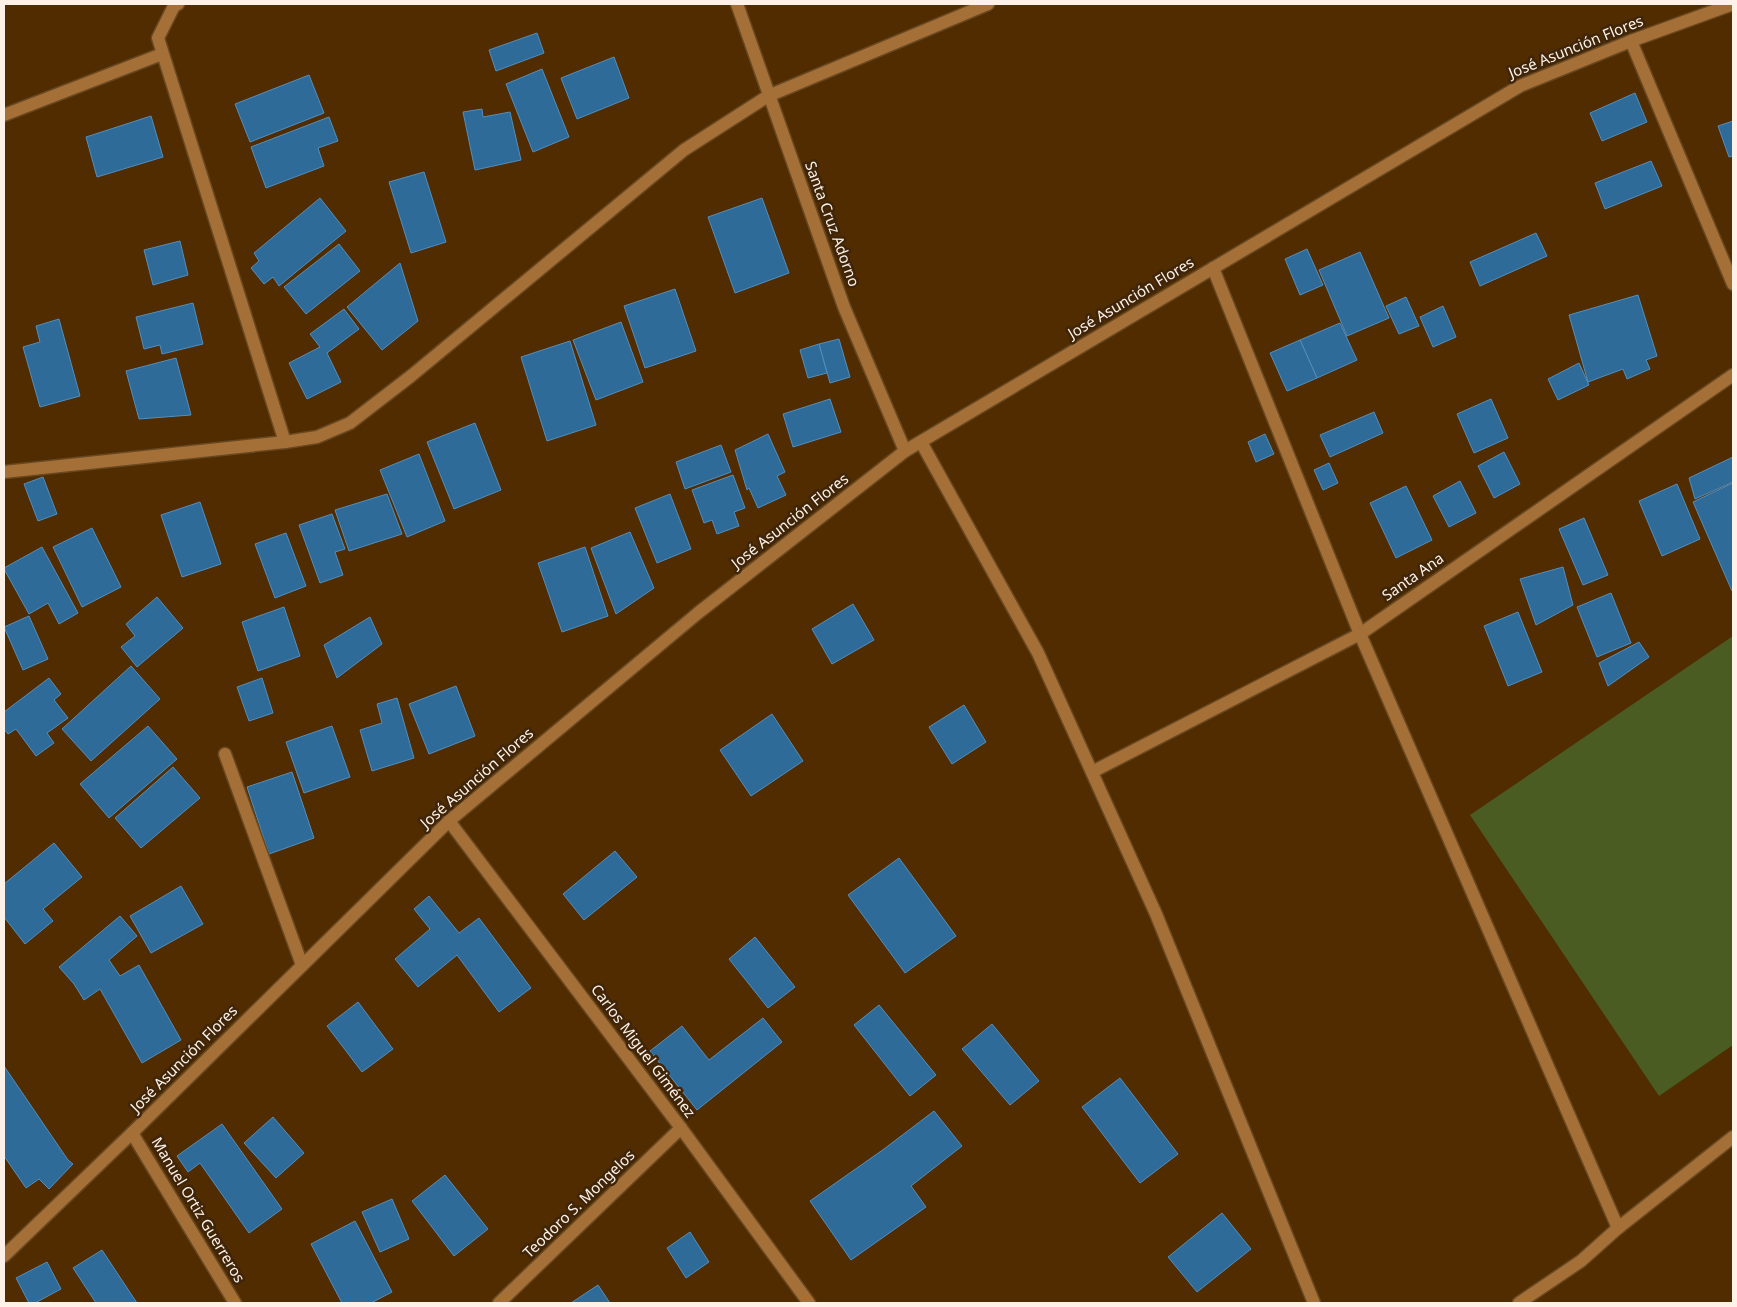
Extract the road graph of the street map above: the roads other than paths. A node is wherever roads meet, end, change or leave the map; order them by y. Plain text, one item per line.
1 (178, 4) edge
2 (737, 4) edge
3 (988, 4) edge
4 (1733, 4) edge
5 (1631, 41) junction
6 (162, 54) junction
7 (768, 96) junction
8 (4, 115) edge
9 (1213, 268) junction
10 (1733, 284) edge
11 (1733, 375) edge
12 (285, 442) junction
13 (921, 442) junction
14 (905, 451) junction
15 (4, 472) edge
16 (1360, 634) junction
17 (225, 754) dead end
18 (1092, 772) junction
19 (449, 820) junction
20 (302, 965) junction
21 (681, 1128) junction
22 (132, 1133) junction
23 (1733, 1137) edge
24 (1618, 1228) junction
25 (4, 1256) edge
26 (235, 1303) edge
27 (500, 1303) edge
28 (808, 1303) edge
29 (1314, 1303) edge
30 (1519, 1303) edge

1 - 6 street
2 - 7 street, Santa Cruz Adorno
3 - 7 street
4 - 5 street, José Asunción Flores
5 - 9 street, José Asunción Flores
5 - 10 street
6 - 8 street
6 - 12 street
7 - 12 street
7 - 14 street, Santa Cruz Adorno
9 - 13 street, José Asunción Flores
9 - 16 street
11 - 16 street, Santa Ana
12 - 15 street
13 - 14 street, José Asunción Flores
13 - 18 street
14 - 19 street, José Asunción Flores
16 - 18 street, Santa Ana
16 - 24 street
17 - 20 street
18 - 29 street
19 - 20 street, José Asunción Flores
19 - 21 street, Carlos Miguel Giménez
20 - 22 street, José Asunción Flores
21 - 27 street, Teodoro S. Mongelos
21 - 28 street, Carlos Miguel Giménez
22 - 25 street, José Asunción Flores
22 - 26 street, Manuel Ortiz Guerreros
23 - 24 street
24 - 30 street

